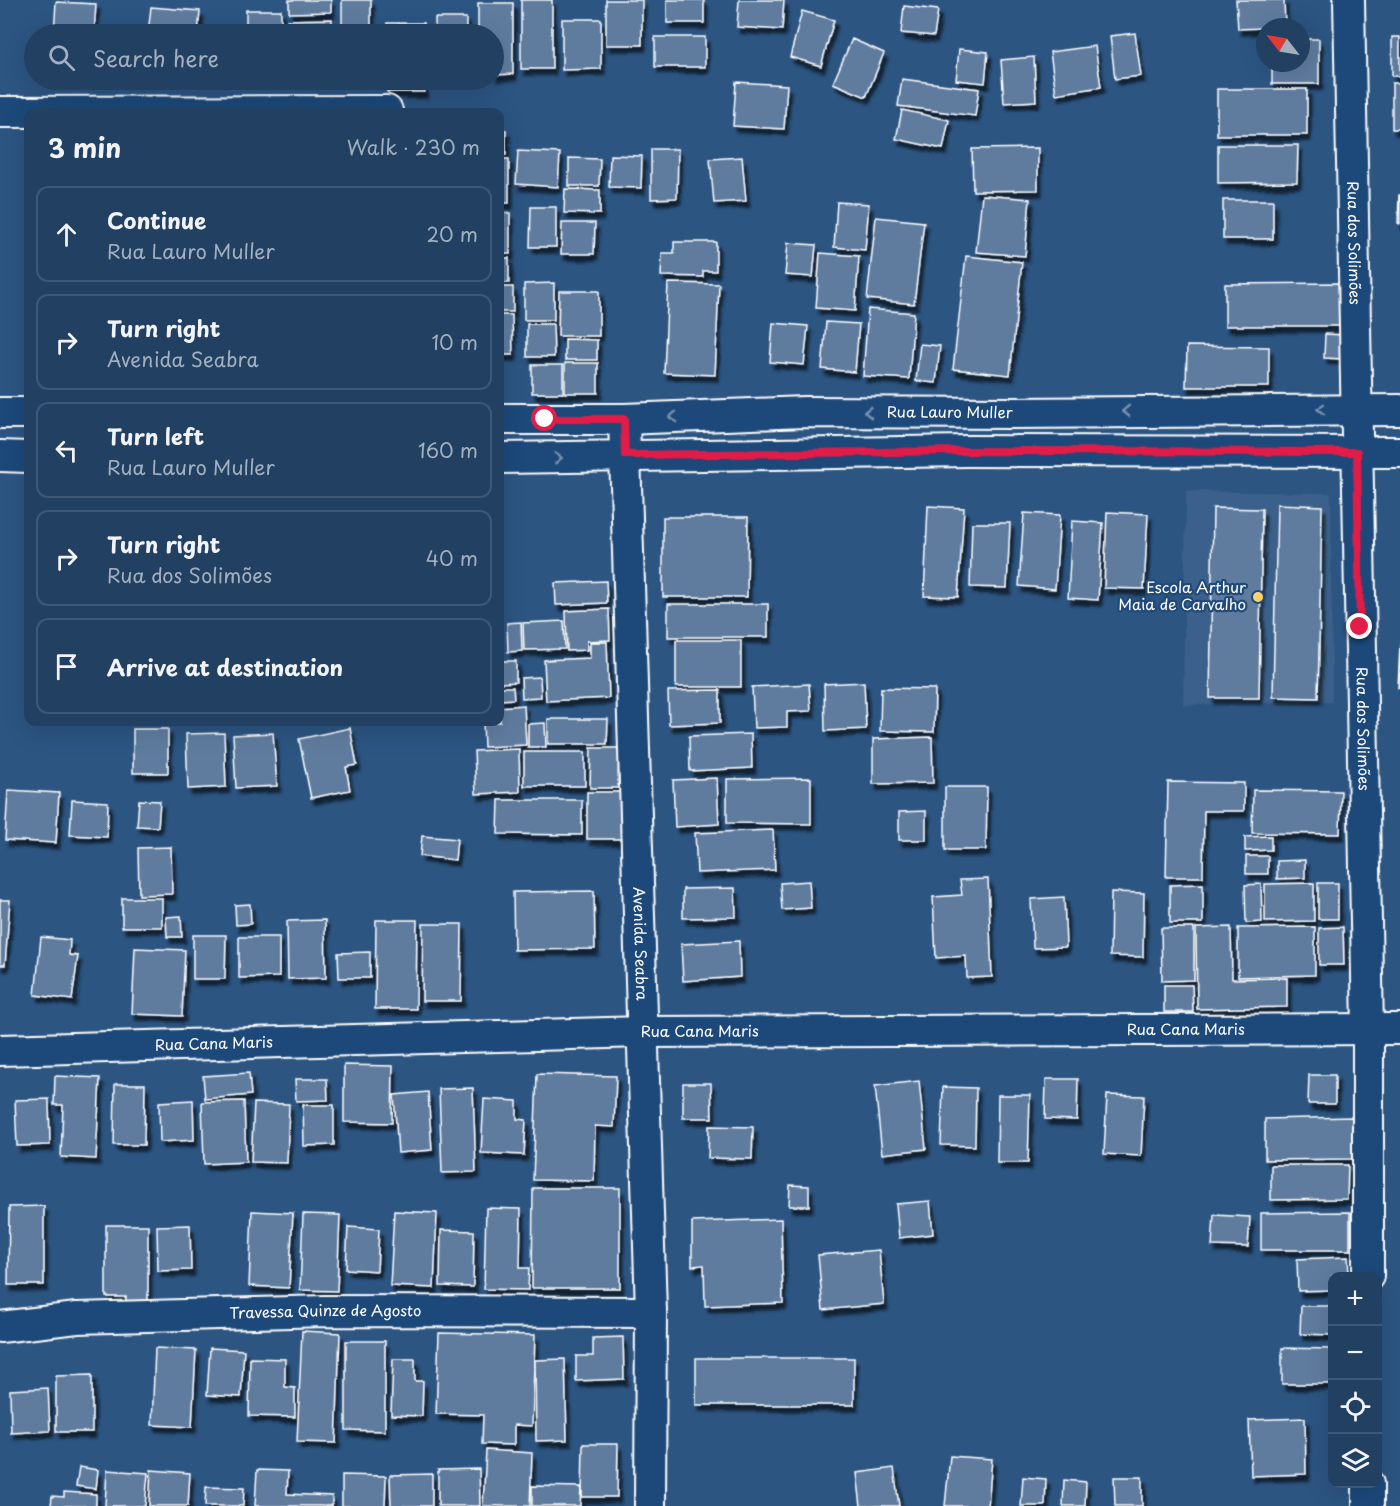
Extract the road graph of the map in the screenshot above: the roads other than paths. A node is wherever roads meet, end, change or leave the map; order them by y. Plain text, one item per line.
1 (1349, 0) edge
2 (0, 112) edge
3 (24, 112) edge
4 (1356, 409) junction
5 (1400, 410) edge
6 (0, 413) edge
7 (24, 413) edge
8 (504, 419) edge
9 (624, 419) junction
10 (1357, 452) junction
11 (1400, 452) edge
12 (625, 455) junction
13 (0, 456) edge
14 (24, 457) edge
15 (504, 458) edge
16 (1368, 1029) junction
17 (1400, 1029) edge
18 (643, 1032) junction
19 (0, 1050) edge
20 (1368, 1272) edge
21 (651, 1312) junction
22 (0, 1326) edge
23 (1368, 1488) edge
24 (650, 1506) edge
25 (1368, 1506) edge

1 - 4 street, Rua dos Solimões
2 - 3 street
4 - 5 street, Rua Lauro Muller
4 -> 9 street, Rua Lauro Muller
4 - 10 street, Rua dos Solimões
6 - 7 street
8 - 9 street, Rua Lauro Muller
9 - 12 street, Avenida Seabra
10 - 11 street
10 - 12 street
10 - 16 street, Rua dos Solimões
15 -> 12 street
12 - 18 street, Avenida Seabra
13 - 14 street
16 - 17 street, Rua Cana Maris
16 - 18 street, Rua Cana Maris
16 - 20 street, Rua dos Solimões
18 - 19 street, Rua Cana Maris
18 - 21 street, Avenida Seabra
21 - 22 street, Travessa Quinze de Agosto
21 - 24 street, Avenida Seabra
23 - 25 street

